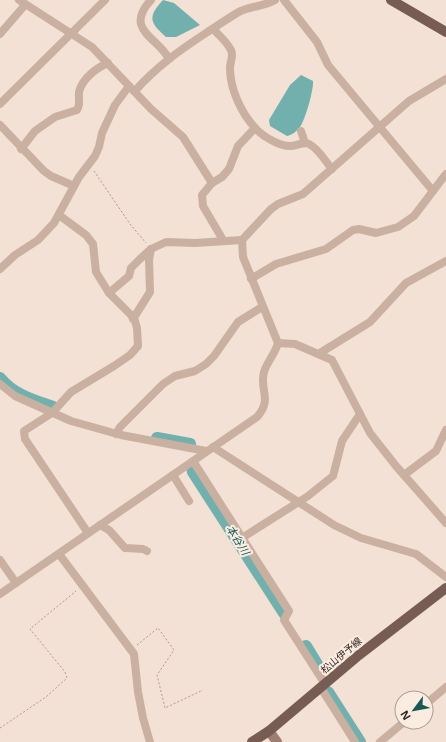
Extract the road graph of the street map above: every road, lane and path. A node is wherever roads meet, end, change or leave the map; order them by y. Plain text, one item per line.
1 (105, 0) edge
2 (151, 0) edge
3 (275, 0) edge
4 (284, 0) edge
5 (391, 0) edge
6 (22, 3) edge
7 (251, 3) edge
8 (213, 29) junction
9 (70, 32) junction
10 (446, 32) edge
11 (0, 34) edge
12 (169, 58) junction
13 (108, 63) junction
14 (446, 79) edge
15 (132, 89) junction
16 (0, 104) edge
17 (0, 125) edge
18 (379, 127) junction
19 (255, 128) junction
20 (301, 131) dead end
21 (305, 143) junction
22 (21, 148) junction
23 (89, 163) junction
24 (332, 169) junction
25 (446, 174) edge
26 (212, 182) junction
27 (74, 186) junction
28 (433, 191) junction
29 (59, 215) junction
30 (223, 240) junction
31 (242, 240) junction
32 (151, 250) junction
33 (446, 261) edge
34 (0, 269) edge
35 (251, 279) junction
36 (109, 293) junction
37 (262, 307) junction
38 (133, 319) junction
39 (278, 343) junction
40 (320, 353) junction
41 (0, 384) edge
42 (52, 413) junction
43 (360, 414) junction
44 (446, 430) edge
45 (116, 434) junction
46 (210, 449) junction
47 (193, 461) junction
48 (173, 475) junction
49 (404, 475) junction
50 (189, 501) dead end
51 (298, 502) junction
52 (446, 523) edge
53 (100, 525) junction
54 (88, 533) junction
55 (242, 538) junction
56 (147, 551) dead end
57 (59, 554) junction
58 (0, 560) edge
59 (446, 577) edge
60 (16, 583) junction
61 (83, 586) junction
62 (446, 588) edge
63 (0, 594) edge
64 (132, 650) junction
65 (323, 686) junction
66 (446, 687) edge
67 (203, 690) dead end
68 (434, 697) edge
69 (0, 728) edge
70 (394, 730) edge
71 (269, 731) junction
72 (150, 742) edge
73 (252, 742) edge
74 (277, 742) edge
75 (355, 742) edge
76 (380, 742) edge

1 - 9 street
2 - 12 street
3 - 7 street
4 - 18 street
5 - 10 main road
6 - 9 street
6 - 11 street
7 - 8 street
8 - 12 street
8 - 19 street
9 - 13 street
9 - 16 street
12 - 15 street
13 - 15 street
13 - 22 street
14 - 18 street
15 - 23 street
15 - 26 street
17 - 22 street
18 - 24 street
18 - 28 street
19 - 21 street
19 - 26 street
20 - 21 street
21 - 24 street
22 - 27 street
23 - 27 street
23 - 32 path
24 - 31 street
25 - 28 street
26 - 30 street
27 - 29 street
28 - 35 street
29 - 34 street
29 - 36 street
30 - 31 street
30 - 32 street
31 - 35 street
32 - 36 street
32 - 38 street
33 - 40 street
35 - 37 street
36 - 38 street
37 - 39 street
37 - 45 street
38 - 42 street
39 - 40 street
39 - 46 street
40 - 43 street
41 - 42 street
42 - 45 street
42 - 54 street
43 - 49 street
43 - 51 street
44 - 49 street
45 - 46 street
46 - 47 street
46 - 51 street
47 - 48 street
47 - 55 street
48 - 50 street
48 - 53 street
49 - 52 street
51 - 55 street
51 - 59 street
53 - 54 street
53 - 56 street
54 - 57 street
55 - 65 street
57 - 60 street
57 - 61 street
58 - 60 street
60 - 63 street
61 - 64 street
61 - 69 path
62 - 65 main road, 松山伊予線
64 - 67 path
64 - 72 street
65 - 71 main road, 松山伊予線
65 - 75 street
66 - 68 street
70 - 76 street
71 - 73 main road, 松山伊予線
71 - 74 main road

